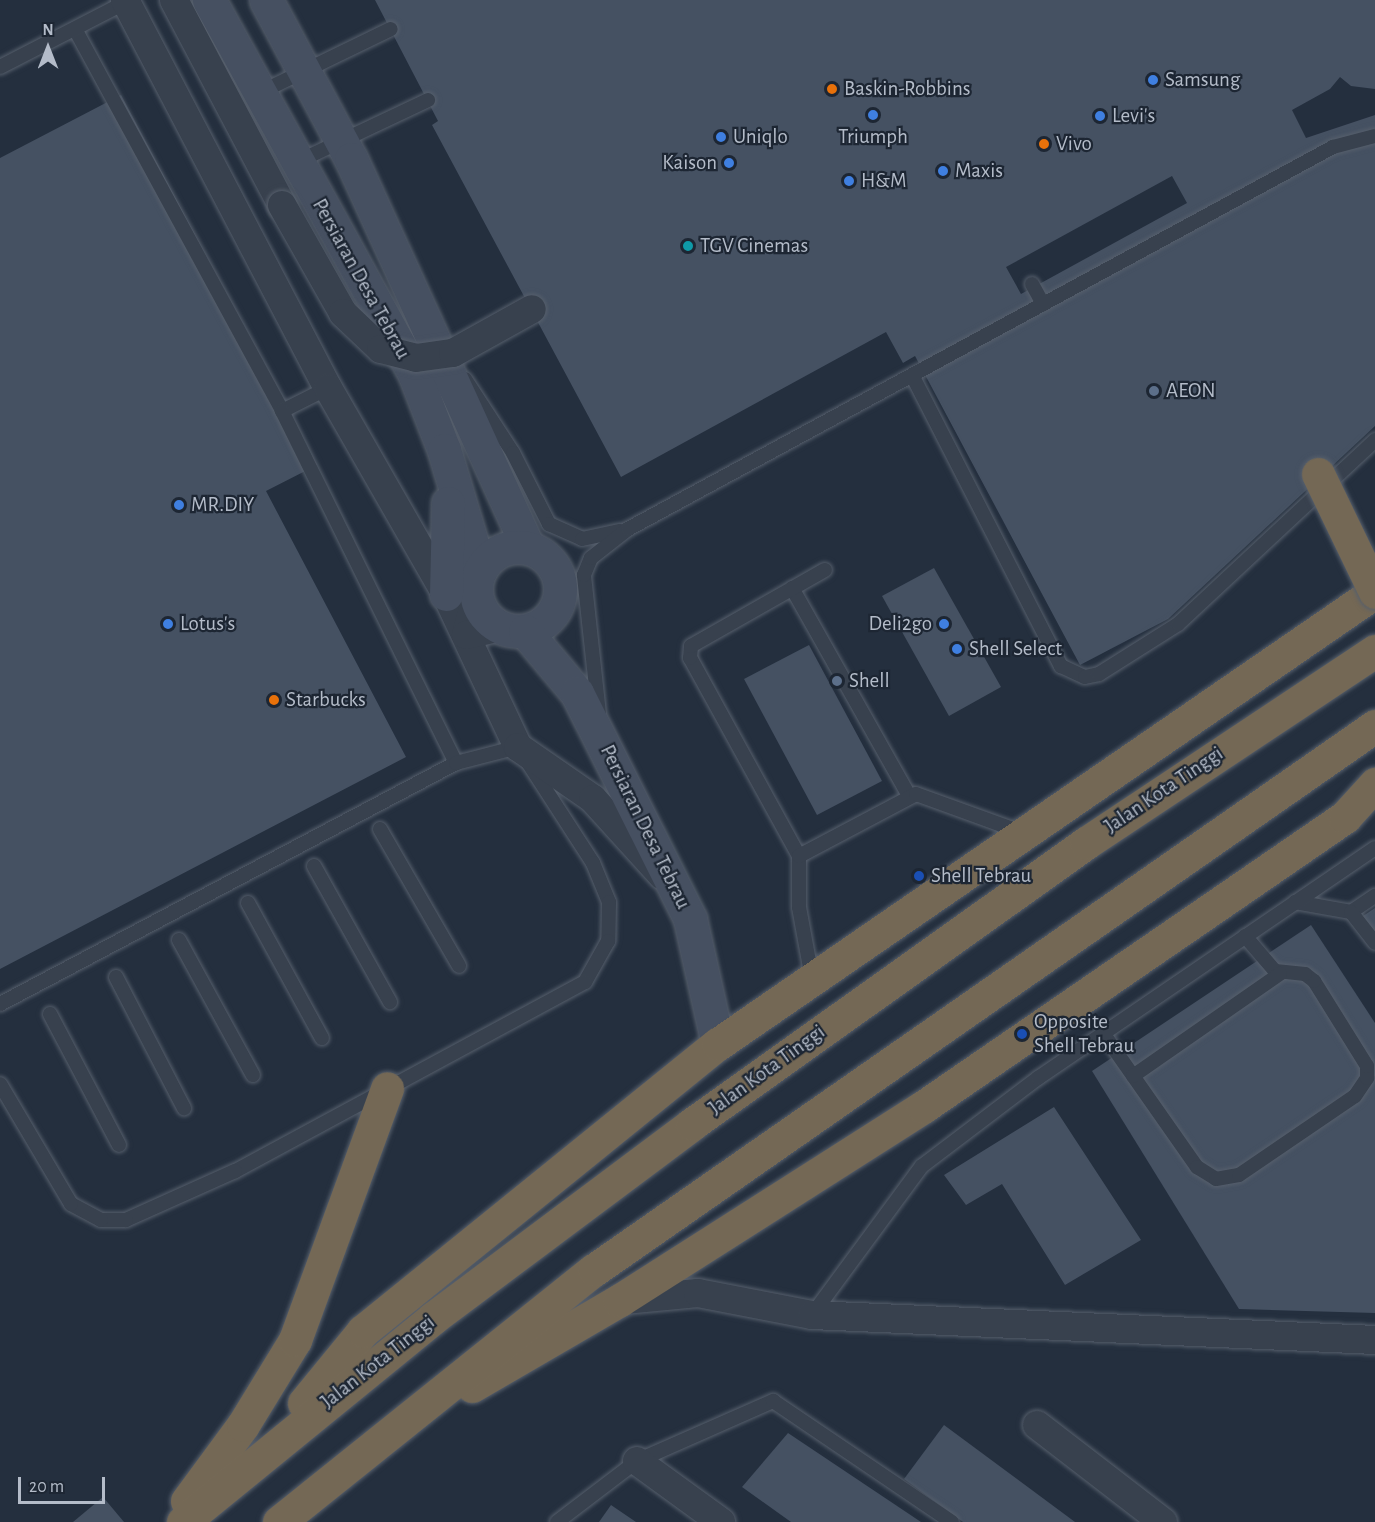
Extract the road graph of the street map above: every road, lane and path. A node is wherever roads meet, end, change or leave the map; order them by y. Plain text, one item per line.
1 (174, 0) edge
2 (209, 0) edge
3 (266, 0) edge
4 (126, 1) edge
5 (75, 29) junction
6 (391, 29) dead end
7 (0, 67) edge
8 (307, 69) junction
9 (261, 92) junction
10 (428, 100) dead end
11 (1375, 136) edge
12 (341, 141) junction
13 (297, 162) junction
14 (1032, 284) dead end
15 (1043, 304) junction
16 (532, 309) dead end
17 (434, 340) junction
18 (913, 377) junction
19 (328, 388) junction
20 (282, 411) junction
21 (1375, 440) edge
22 (1318, 474) dead end
23 (628, 529) junction
24 (528, 548) junction
25 (825, 570) dead end
26 (1372, 582) edge
27 (467, 587) junction
28 (792, 588) junction
29 (512, 629) junction
30 (1375, 631) edge
31 (466, 635) junction
32 (1375, 651) edge
33 (1328, 681) junction
34 (1375, 726) edge
35 (605, 745) junction
36 (518, 747) junction
37 (456, 763) junction
38 (1375, 784) edge
39 (909, 796) junction
40 (380, 829) dead end
41 (1023, 833) junction
42 (1375, 848) edge
43 (799, 856) junction
44 (314, 866) dead end
45 (674, 887) junction
46 (1375, 897) edge
47 (1295, 902) junction
48 (248, 903) dead end
49 (1351, 912) junction
50 (1245, 936) junction
51 (179, 940) dead end
52 (1375, 943) edge
53 (459, 966) dead end
54 (1280, 974) junction
55 (116, 977) dead end
56 (813, 980) junction
57 (390, 1002) dead end
58 (0, 1004) edge
59 (50, 1014) dead end
60 (1103, 1033) junction
61 (322, 1038) dead end
62 (718, 1044) junction
63 (253, 1075) dead end
64 (1133, 1076) junction
65 (0, 1084) edge
66 (387, 1088) junction
67 (184, 1108) dead end
68 (119, 1145) dead end
69 (620, 1300) junction
70 (812, 1315) junction
71 (1375, 1340) edge
72 (421, 1406) junction
73 (1036, 1425) dead end
74 (265, 1451) junction
75 (637, 1461) junction
76 (171, 1522) edge
77 (183, 1522) edge
78 (279, 1522) edge
79 (557, 1522) edge
80 (721, 1522) edge
81 (952, 1522) edge
82 (1163, 1522) edge

1 - 16 street, bridge
2 - 9 street, Persiaran Desa Tebrau
3 - 8 street, Persiaran Desa Tebrau
4 - 5 lane
4 - 19 street
5 - 7 lane
5 - 20 lane
6 - 8 lane
8 - 9 lane
8 - 12 street, Persiaran Desa Tebrau
9 - 13 street, Persiaran Desa Tebrau
10 - 12 lane
11 - 15 lane
12 - 13 lane
12 - 17 street, Persiaran Desa Tebrau
13 - 27 street, Persiaran Desa Tebrau
14 - 15 lane
15 - 18 lane
17 - 23 lane
17 - 24 street, Persiaran Desa Tebrau
18 - 21 lane
18 - 23 lane
19 - 20 lane
19 - 27 street
20 - 37 lane
22 - 26 highway, bridge
23 - 35 lane
24 - 27 street
24 - 29 street
25 - 28 lane
26 - 41 highway
27 - 29 street
27 - 31 street
28 - 39 lane
28 - 43 lane
29 - 31 street
29 - 35 street, Persiaran Desa Tebrau
30 - 33 highway
31 - 36 street
32 - 33 highway, Jalan Kota Tinggi
33 - 74 highway, Jalan Kota Tinggi
34 - 72 highway
35 - 45 street, Persiaran Desa Tebrau
36 - 37 lane
36 - 45 street
36 - 66 lane
37 - 58 lane
38 - 69 highway
39 - 41 lane
39 - 43 lane
40 - 53 lane
41 - 56 highway
42 - 47 lane
43 - 56 lane
44 - 57 lane
45 - 62 street, Persiaran Desa Tebrau
46 - 49 lane
47 - 49 lane
47 - 50 lane
48 - 61 lane
49 - 52 lane
50 - 54 lane
50 - 60 lane
51 - 63 lane
54 - 64 lane
54 - 64 lane
55 - 67 lane
56 - 62 highway
59 - 68 lane
60 - 64 lane
60 - 70 lane
62 - 74 highway
65 - 66 lane
66 - 76 highway
69 - 70 street
69 - 72 highway
70 - 71 street
72 - 78 highway
73 - 82 street
74 - 77 highway, Jalan Kota Tinggi
75 - 79 lane
75 - 80 street
75 - 81 lane

